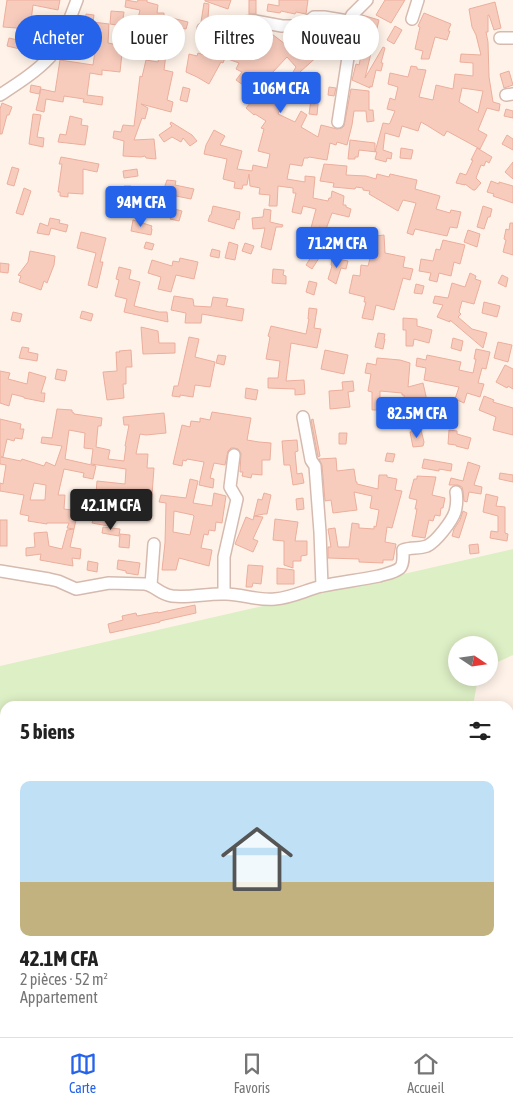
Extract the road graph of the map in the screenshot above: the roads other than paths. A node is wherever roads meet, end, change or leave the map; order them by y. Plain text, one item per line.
1 (77, 0) edge
2 (367, 0) edge
3 (418, 0) edge
4 (352, 15) edge
5 (412, 18) dead end
6 (500, 38) dead end
7 (513, 38) edge
8 (348, 60) edge
9 (0, 95) edge
10 (338, 122) dead end
11 (303, 417) dead end
12 (234, 455) dead end
13 (456, 492) dead end
14 (154, 544) dead end
15 (0, 571) edge
16 (151, 585) junction
17 (322, 586) junction
18 (224, 594) junction

1 - 9 street
2 - 4 street
3 - 5 street
6 - 7 street
8 - 10 street
11 - 17 street
12 - 18 street
13 - 17 street
14 - 16 street
15 - 16 street
16 - 18 street
17 - 18 street

